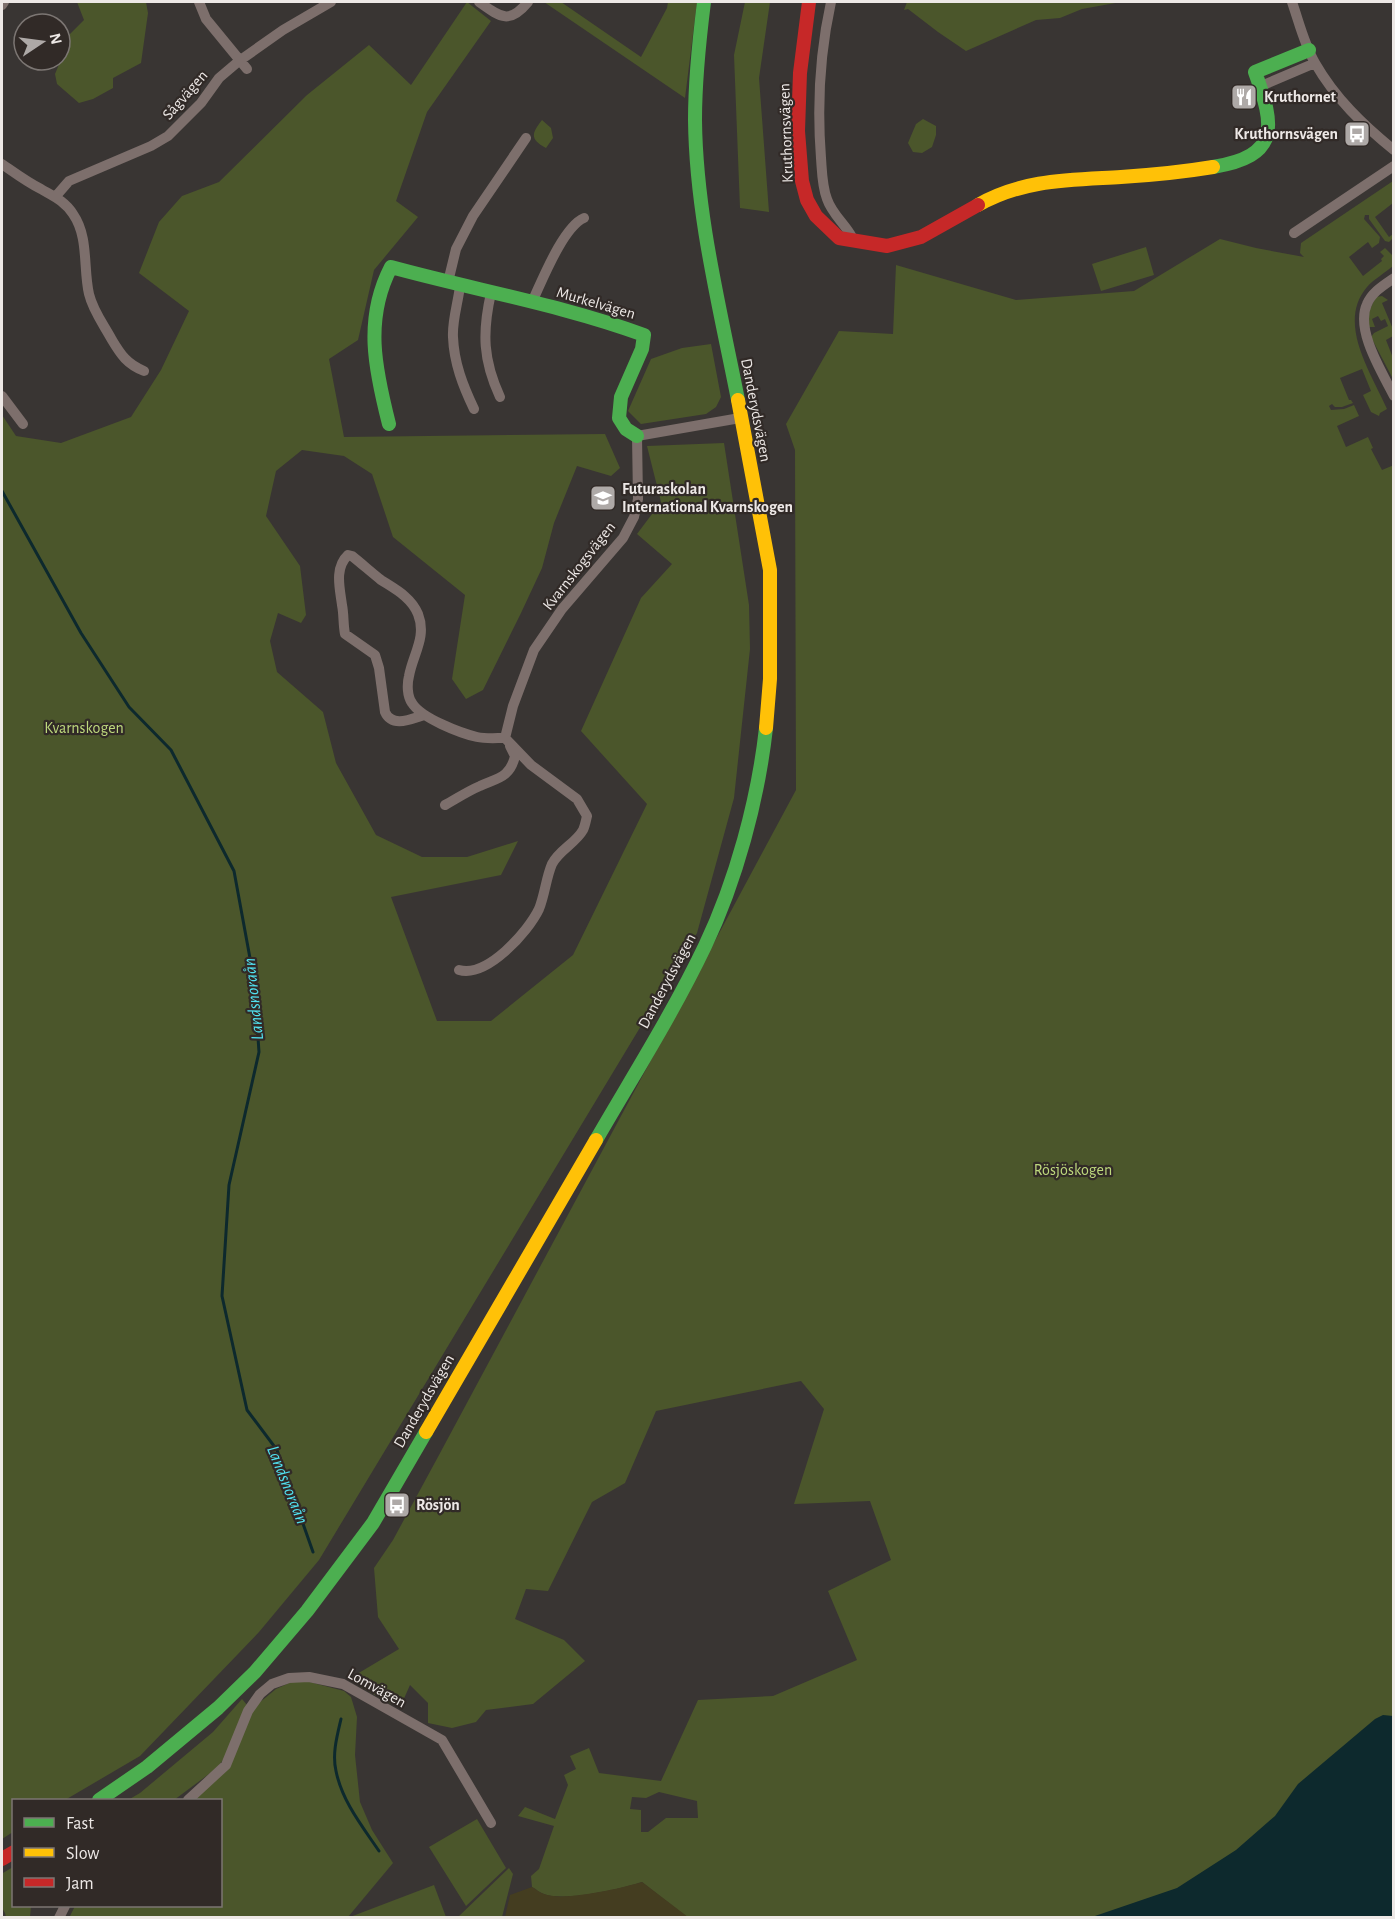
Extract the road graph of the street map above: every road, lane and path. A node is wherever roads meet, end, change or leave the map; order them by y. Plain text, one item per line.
1 (199, 2) edge
2 (331, 2) edge
3 (479, 2) edge
4 (528, 2) edge
5 (704, 2) edge
6 (809, 2) edge
7 (831, 2) edge
8 (1292, 2) edge
9 (1312, 56) junction
10 (243, 65) junction
11 (526, 138) dead end
12 (1394, 150) edge
13 (2, 165) edge
14 (1394, 166) edge
15 (56, 196) junction
16 (584, 219) dead end
17 (1294, 232) dead end
18 (852, 237) junction
19 (1394, 278) edge
20 (454, 284) junction
21 (491, 293) junction
22 (532, 302) junction
23 (144, 371) dead end
24 (2, 396) edge
25 (1394, 396) edge
26 (500, 398) dead end
27 (474, 409) dead end
28 (740, 418) junction
29 (23, 424) dead end
30 (389, 424) dead end
31 (638, 436) junction
32 (424, 715) junction
33 (505, 738) junction
34 (445, 805) dead end
35 (459, 970) dead end
36 (100, 1799) edge
37 (189, 1799) edge
38 (491, 1823) dead end

1 - 10 street
2 - 10 street, Sågvägen
3 - 4 street
5 - 28 main road, Danderydsvägen
6 - 18 main road, Kruthornsvägen
7 - 18 street, Kruthornsvägen
8 - 9 street
9 - 12 street
9 - 18 main road, Kruthornsvägen
10 - 15 street, Sågvägen
11 - 20 street
13 - 15 street
14 - 17 street
15 - 23 street
16 - 22 street, Murkelvägen
19 - 25 street
20 - 21 main road, Murkelvägen
20 - 27 street
20 - 30 main road, Murkelvägen
21 - 22 main road, Murkelvägen
21 - 26 street
22 - 31 main road, Murkelvägen
24 - 29 street
28 - 31 street
28 - 36 main road, Danderydsvägen
31 - 33 street, Kvarnskogsvägen
32 - 32 street
32 - 33 street
33 - 34 street
33 - 35 street
37 - 38 street, Lomvägen

